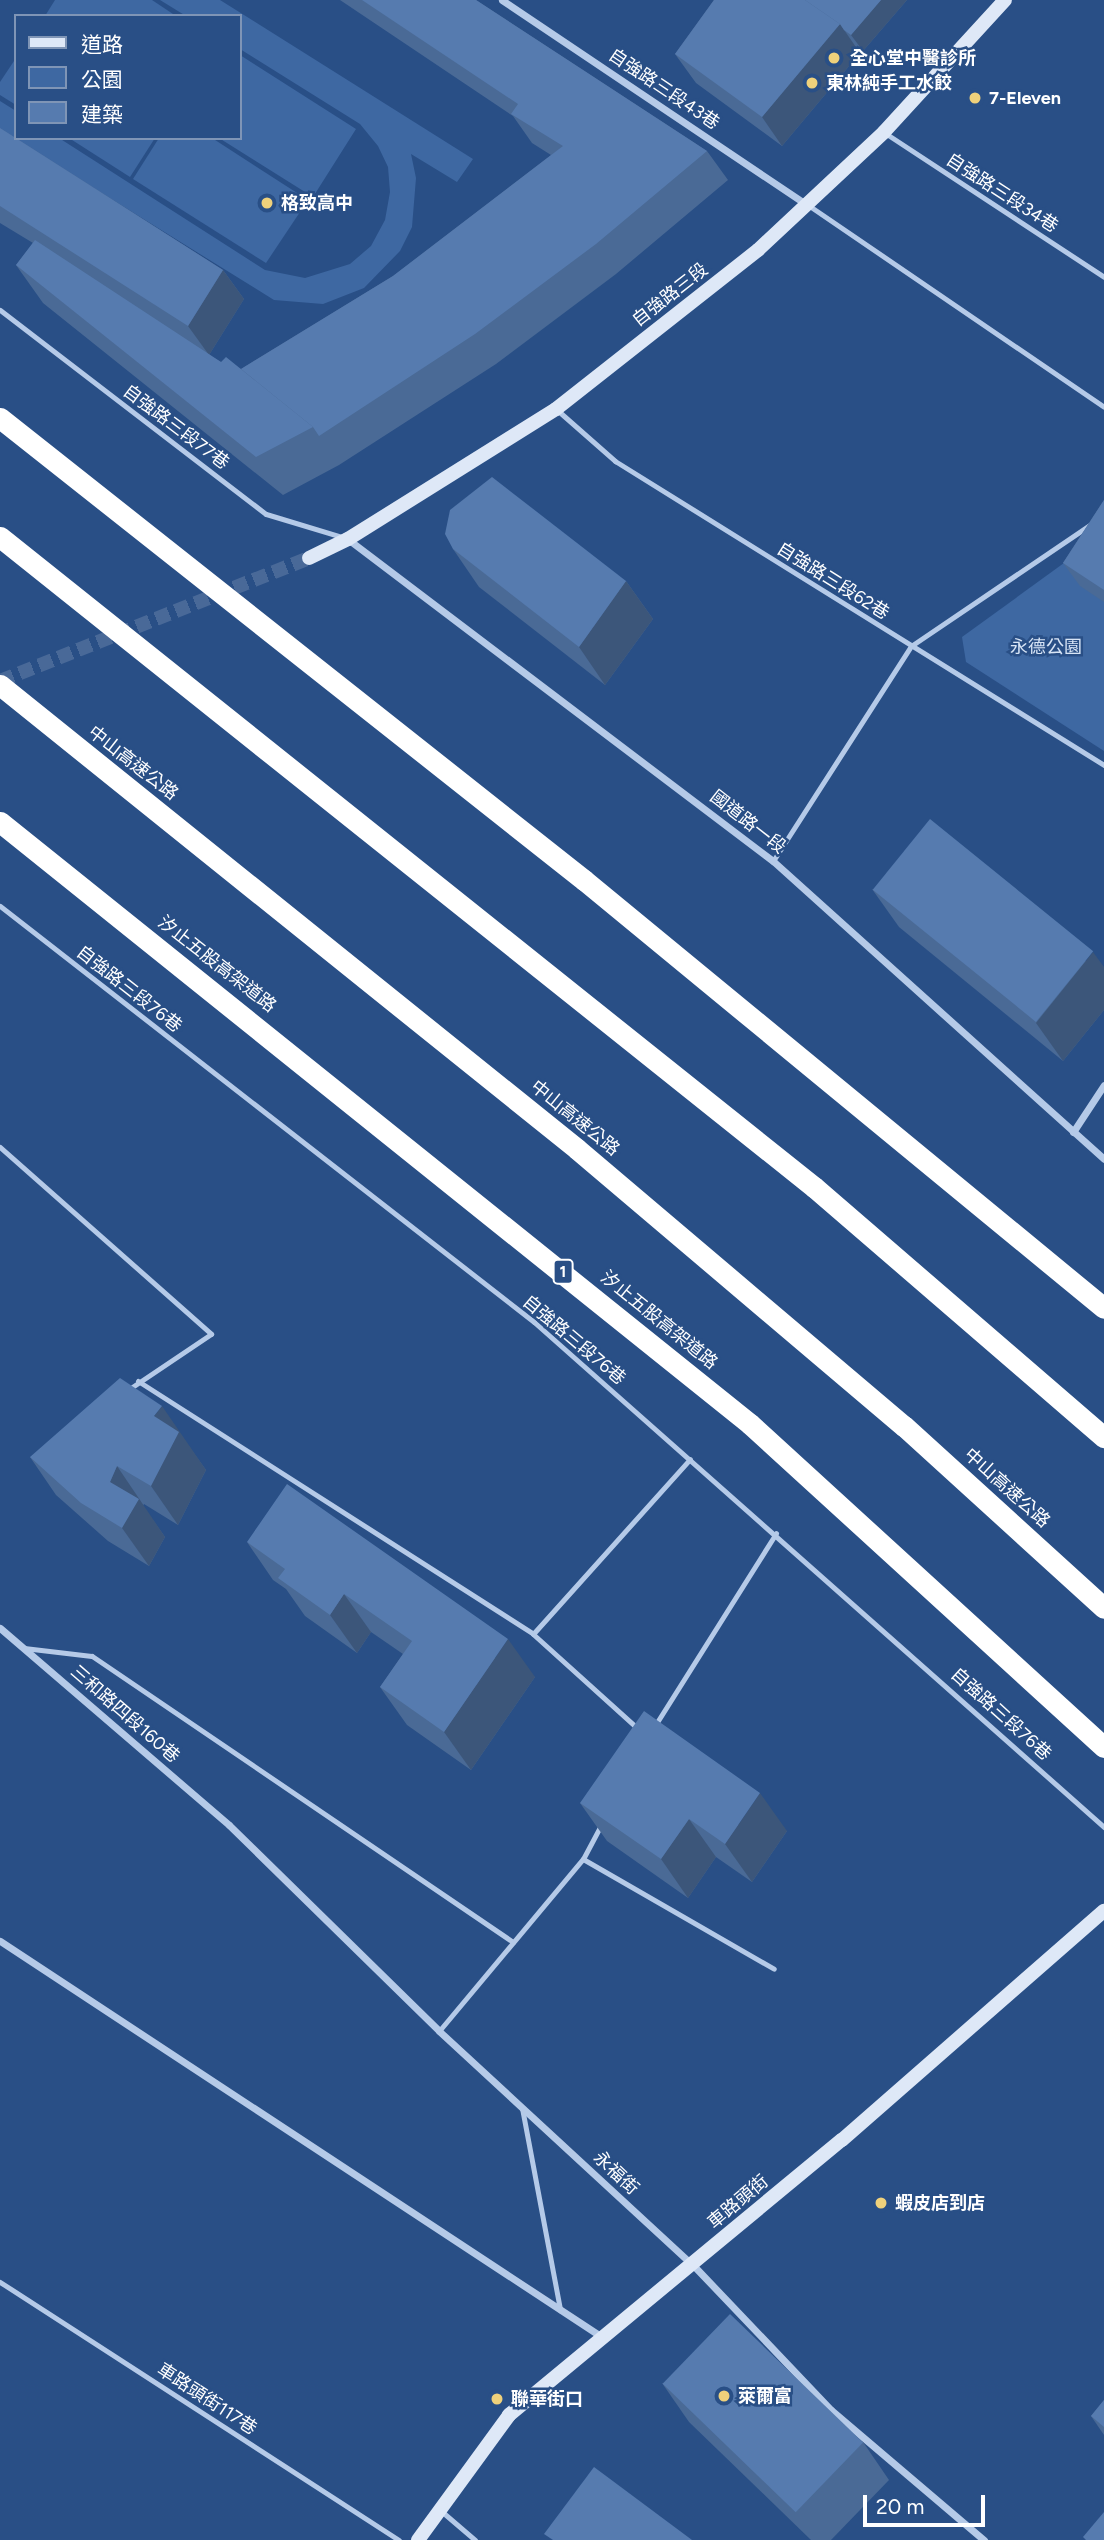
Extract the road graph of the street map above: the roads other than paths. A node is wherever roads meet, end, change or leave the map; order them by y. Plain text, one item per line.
1 (502, 0) edge
2 (1005, 0) edge
3 (884, 132) junction
4 (808, 205) junction
5 (1104, 277) edge
6 (0, 310) edge
7 (1104, 407) edge
8 (556, 409) junction
9 (0, 418) edge
10 (1093, 523) edge
11 (0, 537) edge
12 (348, 539) junction
13 (309, 558) tunnel mouth
14 (911, 646) junction
15 (0, 685) edge
16 (1104, 765) edge
17 (0, 822) edge
18 (773, 861) junction
19 (0, 906) edge
20 (1104, 1085) edge
21 (1073, 1132) junction
22 (0, 1147) edge
23 (1104, 1159) edge
24 (1104, 1308) edge
25 (138, 1381) junction
26 (118, 1397) edge
27 (1104, 1437) edge
28 (690, 1459) junction
29 (776, 1533) junction
30 (1104, 1608) edge
31 (0, 1628) edge
32 (533, 1634) junction
33 (23, 1648) junction
34 (1104, 1747) edge
35 (602, 1823) edge
36 (229, 1825) joint
37 (1104, 1828) edge
38 (583, 1859) junction
39 (1104, 1911) edge
40 (0, 1941) edge
41 (513, 1942) junction
42 (774, 1969) dead end
43 (439, 2031) junction
44 (522, 2108) junction
45 (693, 2265) junction
46 (0, 2282) edge
47 (560, 2310) junction
48 (601, 2337) junction
49 (440, 2510) junction
50 (400, 2540) edge
51 (418, 2540) edge
52 (475, 2540) edge
53 (984, 2540) edge

1 - 4 street, 自強路三段43巷
2 - 3 street, 自強路三段
3 - 4 street, 自強路三段
3 - 5 lane, 自強路三段34巷
4 - 7 lane
4 - 8 street, 自強路三段
6 - 12 lane, 自強路三段77巷
8 - 12 street, 自強路三段
8 - 14 lane, 自強路三段62巷
9 - 24 highway, bridge
10 - 14 lane
11 - 27 highway
12 - 13 street, 自強路三段
12 - 18 street, 國道路一段
14 - 16 lane, 自強路三段62巷
14 - 18 lane
15 - 30 highway, 中山高速公路
17 - 34 highway, 汐止五股高架道路 / 1
18 - 21 street, 國道路一段
19 - 28 lane, 自強路三段76巷
20 - 21 street
21 - 23 street, 國道路一段
22 - 25 lane
25 - 26 lane
25 - 32 lane
28 - 29 lane, 自強路三段76巷
28 - 32 lane
29 - 32 lane
29 - 37 lane, 自強路三段76巷
31 - 33 street, 三和路四段160巷
33 - 36 street, 三和路四段160巷
33 - 41 lane
35 - 38 lane
36 - 43 street, 永福街
38 - 41 lane
38 - 42 lane
39 - 45 street, 車路頭街
40 - 47 street
41 - 43 lane
43 - 44 street, 永福街
44 - 45 street, 永福街
44 - 47 lane
45 - 48 street, 車路頭街
45 - 53 street, 永福街
46 - 50 lane, 車路頭街117巷
47 - 48 street
48 - 49 street, 車路頭街
49 - 51 street, 車路頭街
49 - 52 lane

